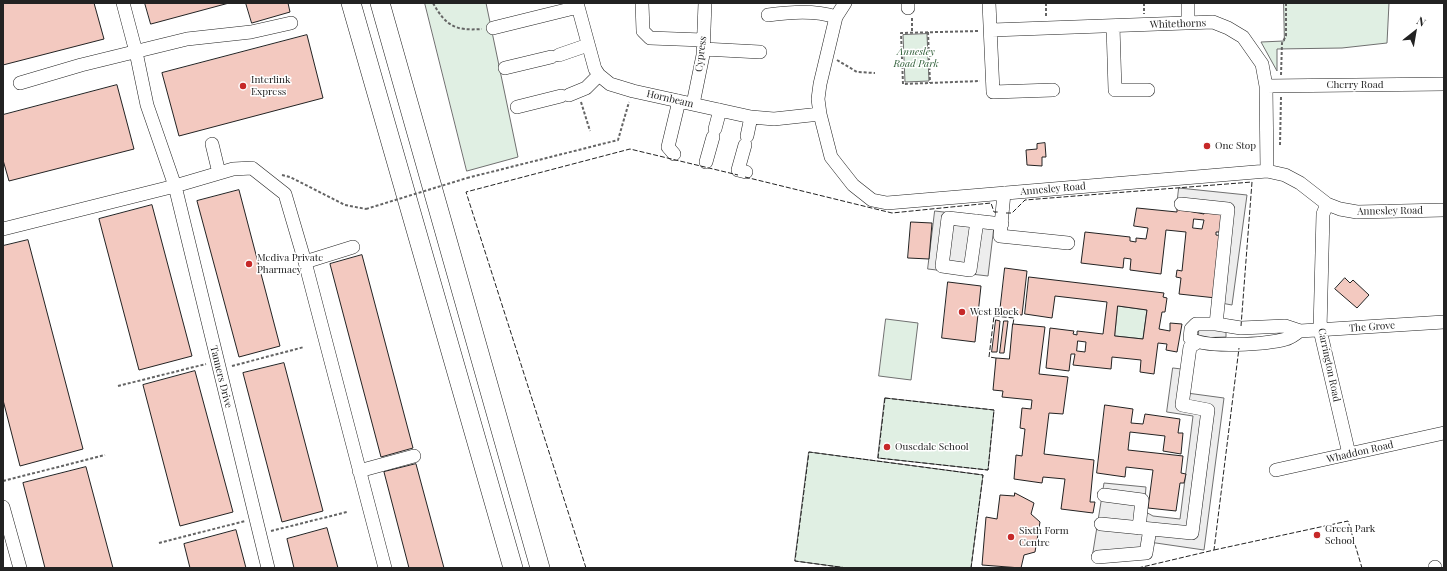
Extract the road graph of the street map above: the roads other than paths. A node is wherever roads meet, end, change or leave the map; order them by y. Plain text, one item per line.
1 (123, 3) edge
2 (351, 3) edge
3 (380, 3) edge
4 (642, 3) edge
5 (705, 3) edge
6 (845, 3) edge
7 (989, 3) edge
8 (1188, 3) edge
9 (578, 5) edge
10 (768, 15) dead end
11 (836, 17) junction
12 (291, 22) dead end
13 (1188, 23) junction
14 (1113, 26) junction
15 (493, 28) road end
16 (992, 30) junction
17 (703, 44) junction
18 (588, 45) junction
19 (136, 52) junction
20 (760, 52) dead end
21 (505, 68) dead end
22 (599, 75) junction
23 (20, 83) dead end
24 (1444, 84) edge
25 (1266, 86) junction
26 (1053, 90) dead end
27 (1148, 90) dead end
28 (679, 101) junction
29 (693, 104) junction
30 (517, 107) dead end
31 (720, 110) junction
32 (820, 114) junction
33 (751, 117) junction
34 (212, 144) dead end
35 (674, 154) dead end
36 (706, 162) dead end
37 (1267, 171) junction
38 (746, 172) dead end
39 (219, 173) junction
40 (175, 186) junction
41 (1004, 193) junction
42 (1181, 204) dead end
43 (1327, 204) junction
44 (1444, 210) edge
45 (977, 221) dead end
46 (1002, 224) junction
47 (3, 229) edge
48 (1068, 243) dead end
49 (353, 247) dead end
50 (305, 262) junction
51 (1444, 322) edge
52 (1216, 324) junction
53 (1320, 330) junction
54 (1300, 332) junction
55 (1196, 343) junction
56 (1444, 433) edge
57 (1349, 454) junction
58 (414, 456) dead end
59 (359, 470) junction
60 (1276, 470) dead end
61 (1104, 495) dead end
62 (3, 507) edge
63 (1101, 524) dead end
64 (1145, 528) junction
65 (1098, 557) dead end
66 (20, 568) edge
67 (268, 568) edge
68 (385, 568) edge
69 (512, 568) edge
70 (540, 568) edge

1 - 19 street, Tanners Drive
2 - 69 highway
3 - 70 highway
4 - 17 street
5 - 17 street, Cypress
6 - 11 street, Annesley Road
7 - 16 street
8 - 13 street
9 - 15 street
9 - 18 street
10 - 11 street
11 - 32 street, Annesley Road
12 - 19 street
13 - 14 street, Whitethorns
13 - 25 street, Whitethorns
14 - 16 street, Whitethorns
14 - 27 street
16 - 26 street
17 - 20 street
17 - 29 street, Cypress
18 - 21 street
18 - 22 street
19 - 23 street
19 - 40 street, Tanners Drive
22 - 28 street, Hornbeam
22 - 30 street
24 - 25 street, Cherry Road
25 - 37 street, Whitethorns
28 - 29 street, Hornbeam
28 - 35 street
29 - 31 street, Hornbeam
31 - 33 street, Hornbeam
31 - 36 street
32 - 33 street, Hornbeam
32 - 41 street, Annesley Road
33 - 38 street
34 - 39 street
37 - 41 street, Annesley Road
37 - 43 street, Annesley Road
39 - 40 street
39 - 50 street
40 - 47 street
40 - 67 street, Tanners Drive
41 - 46 street
42 - 52 street
43 - 44 street, Annesley Road
43 - 53 street, Carrington Road
45 - 46 street
46 - 48 street
49 - 50 street
50 - 59 street
51 - 53 street, The Grove
52 - 54 street
52 - 55 street
53 - 54 street, The Grove
53 - 57 street, Carrington Road
54 - 55 street
55 - 64 street
56 - 57 street, Whaddon Road
57 - 60 street, Whaddon Road
58 - 59 street
59 - 68 street
61 - 64 street
62 - 66 street
63 - 64 street
64 - 65 street

